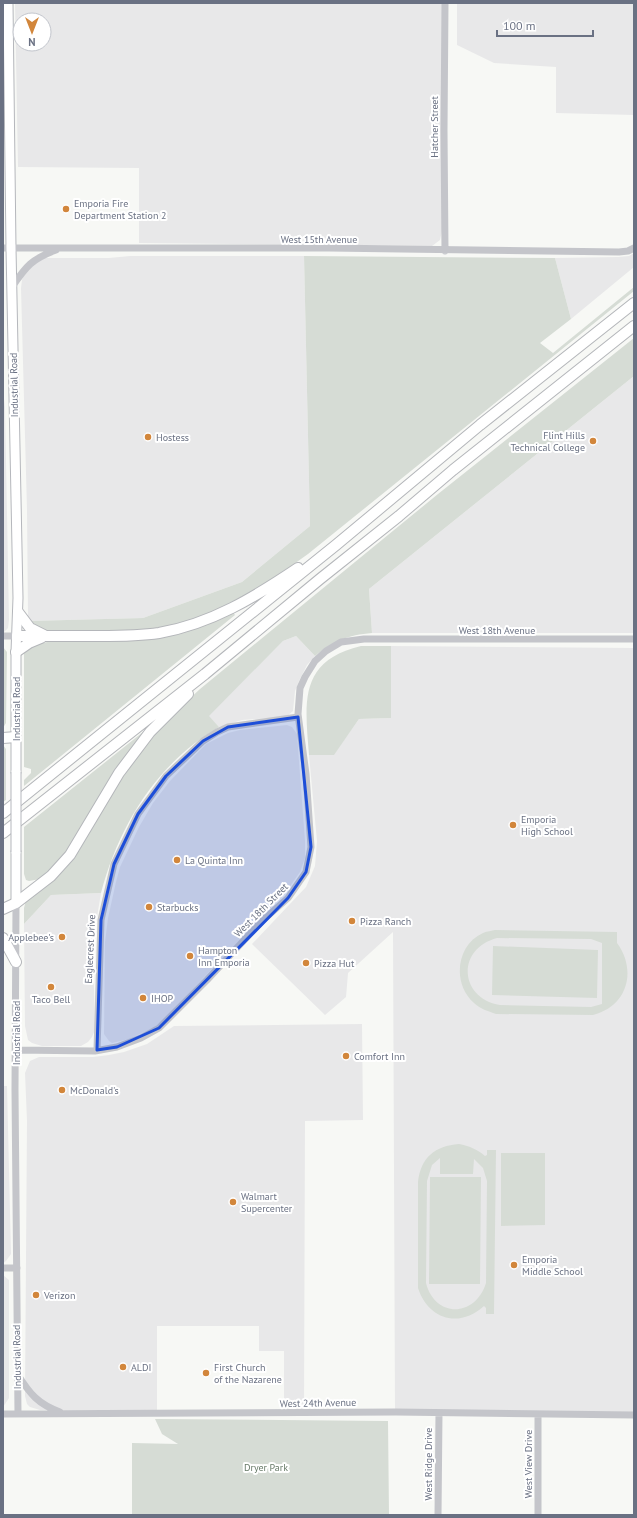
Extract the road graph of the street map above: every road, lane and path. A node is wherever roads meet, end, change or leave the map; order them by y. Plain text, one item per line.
1 (8, 3) edge
2 (445, 3) edge
3 (7, 248) edge
4 (62, 248) junction
5 (634, 248) edge
6 (445, 251) junction
7 (12, 287) junction
8 (634, 303) edge
9 (634, 326) edge
10 (336, 545) junction
11 (18, 612) junction
12 (3, 636) edge
13 (17, 636) junction
14 (46, 636) junction
15 (634, 639) edge
16 (360, 640) joint
17 (16, 652) junction
18 (205, 674) junction
19 (298, 717) junction
20 (16, 737) junction
21 (3, 738) edge
22 (3, 813) edge
23 (3, 833) edge
24 (16, 903) junction
25 (3, 909) edge
26 (3, 938) edge
27 (16, 962) junction
28 (16, 1050) junction
29 (97, 1050) junction
30 (3, 1268) edge
31 (17, 1268) junction
32 (17, 1374) junction
33 (64, 1413) junction
34 (439, 1413) junction
35 (3, 1414) edge
36 (18, 1414) junction
37 (538, 1414) junction
38 (634, 1415) edge
39 (438, 1515) edge
40 (538, 1515) edge

1 - 3 main road, Industrial Road
2 - 6 street, Hatcher Street
3 - 4 street, West 15th Avenue
3 - 7 main road, Industrial Road
4 - 6 street, West 15th Avenue
4 - 7 street
5 - 6 street, West 15th Avenue
7 - 11 main road, Industrial Road
8 - 10 highway
9 - 18 highway
10 - 14 highway
10 - 22 highway
11 - 13 main road, Industrial Road
11 - 14 highway
12 - 13 street
13 - 14 highway
13 - 17 main road, Industrial Road
14 - 17 highway
15 - 16 street, West 18th Avenue
16 - 19 street, West 18th Street
17 - 20 main road, Industrial Road
18 - 23 highway
18 - 24 highway
19 - 29 street, West 18th Street
19 - 29 street, Eaglecrest Drive
20 - 21 highway
20 - 24 main road, Industrial Road, bridge
24 - 25 highway
24 - 27 street, Industrial Road
26 - 27 highway
27 - 28 street, Industrial Road
28 - 29 street, West 18th Street
28 - 31 street, Industrial Road
30 - 31 street
31 - 32 street, Industrial Road
32 - 33 street
32 - 36 street, Industrial Road
33 - 34 street, West 24th Avenue
33 - 36 street, West 24th Avenue
34 - 37 street, West 24th Avenue
34 - 39 street, West Ridge Drive
35 - 36 street, West 24th Avenue
37 - 38 street, West 24th Avenue
37 - 40 street, West View Drive

